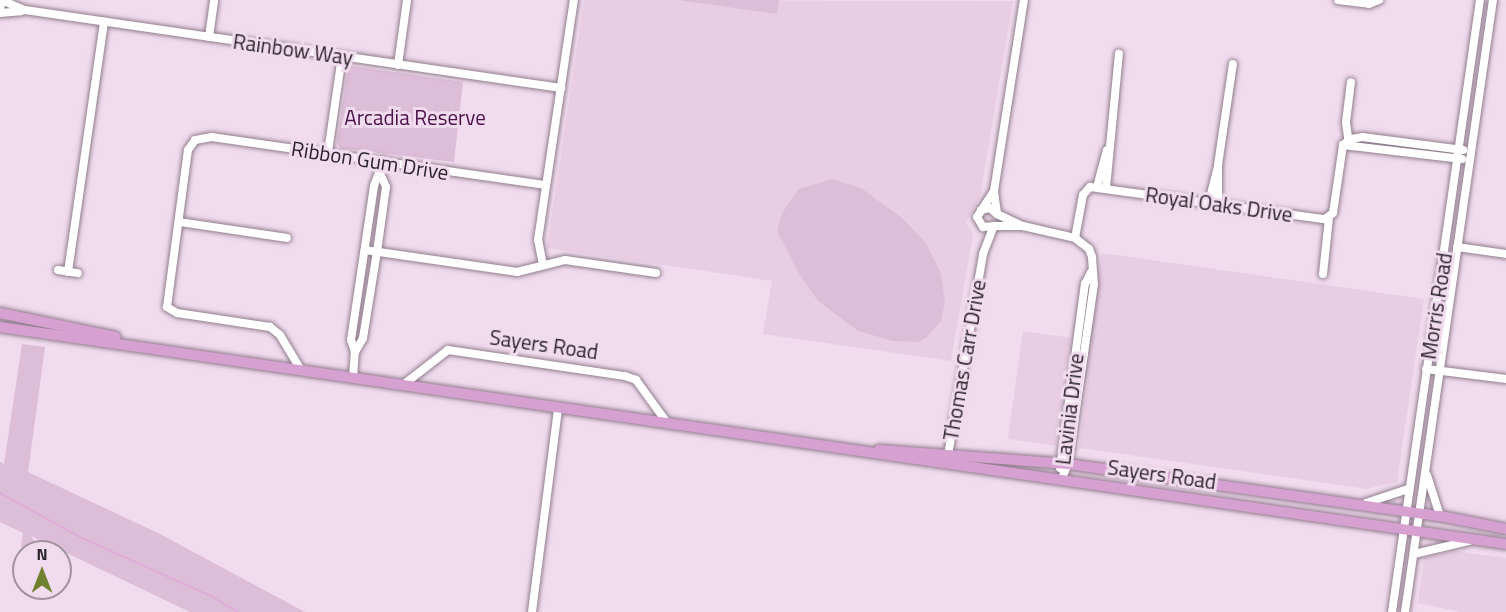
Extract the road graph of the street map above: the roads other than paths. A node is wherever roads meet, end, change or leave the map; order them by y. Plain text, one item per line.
1 (1, 0) edge
2 (214, 0) edge
3 (407, 0) edge
4 (574, 0) edge
5 (1338, 0) edge
6 (1378, 0) edge
7 (1480, 0) edge
8 (1493, 0) edge
9 (1025, 2) edge
10 (25, 10) junction
11 (0, 13) edge
12 (104, 22) junction
13 (209, 37) junction
14 (1119, 54) dead end
15 (342, 56) junction
16 (1233, 64) dead end
17 (398, 65) junction
18 (1351, 82) dead end
19 (561, 88) junction
20 (1347, 143) junction
21 (328, 153) junction
22 (1459, 154) junction
23 (1470, 156) junction
24 (383, 161) junction
25 (381, 175) junction
26 (546, 185) junction
27 (1101, 188) junction
28 (994, 191) junction
29 (1213, 203) junction
30 (981, 210) junction
31 (997, 213) junction
32 (1329, 218) junction
33 (179, 222) junction
34 (980, 225) junction
35 (1023, 225) junction
36 (994, 226) junction
37 (287, 238) dead end
38 (1075, 238) junction
39 (1457, 247) junction
40 (365, 250) junction
41 (377, 252) junction
42 (983, 254) junction
43 (1506, 254) edge
44 (543, 265) junction
45 (58, 270) dead end
46 (68, 272) junction
47 (78, 273) dead end
48 (656, 273) dead end
49 (1323, 273) dead end
50 (0, 313) edge
51 (0, 327) edge
52 (355, 352) junction
53 (195, 355) junction
54 (301, 369) junction
55 (1426, 369) junction
56 (1440, 370) junction
57 (353, 378) junction
58 (1506, 379) edge
59 (403, 385) junction
60 (558, 408) junction
61 (668, 424) junction
62 (947, 461) junction
63 (1064, 464) junction
64 (1426, 471) junction
65 (1061, 480) junction
66 (1408, 489) junction
67 (1355, 504) junction
68 (1406, 511) junction
69 (1420, 513) junction
70 (1440, 516) junction
71 (1404, 528) junction
72 (1418, 529) junction
73 (1506, 529) edge
74 (1480, 540) junction
75 (1506, 544) edge
76 (1414, 554) junction
77 (532, 612) edge
78 (1392, 612) edge
79 (1405, 612) edge

1 - 10 street, Rainbow Way
1 - 11 street
2 - 13 street
3 - 17 street
4 - 19 street
5 - 6 street
7 - 22 street, Morris Road
8 - 23 street, Morris Road
9 - 28 street
10 - 11 street, Rainbow Way
10 - 12 street, Rainbow Way
12 - 13 street, Rainbow Way
12 - 46 street
13 - 15 street, Rainbow Way
14 - 27 street
15 - 17 street, Rainbow Way
15 - 21 street
16 - 29 street
17 - 19 street, Rainbow Way
18 - 20 street
19 - 26 street
20 - 22 street
20 - 32 street
21 - 24 street, Ribbon Gum Drive
21 - 33 street, Ribbon Gum Drive
22 - 23 street
22 - 55 street, Morris Road
23 - 39 street, Morris Road
24 - 25 street
24 - 26 street, Ribbon Gum Drive
25 - 40 street
25 - 41 street
26 - 44 street
27 - 29 street, Royal Oaks Drive
27 - 38 street
28 - 30 street
28 - 31 street
29 - 32 street, Royal Oaks Drive
30 - 31 street
30 - 34 street
31 - 35 street
31 - 36 street
32 - 49 street
33 - 37 street
33 - 54 street
34 - 36 street
34 - 42 street, Thomas Carr Drive
35 - 36 street
35 - 38 street
36 - 42 street, Thomas Carr Drive
38 - 63 street, Lavinia Drive
39 - 43 street
39 - 56 street, Morris Road
40 - 41 street
40 - 52 street
41 - 44 street
41 - 52 street
42 - 62 street, Thomas Carr Drive
44 - 48 street
45 - 46 street
46 - 47 street
50 - 53 main road, Sayers Road
51 - 53 main road, Sayers Road
52 - 57 street
53 - 54 main road, Sayers Road
54 - 57 main road, Sayers Road
55 - 56 street
55 - 66 street, Morris Road
56 - 58 street
56 - 64 street, Morris Road
57 - 59 main road, Sayers Road
59 - 60 main road, Sayers Road
59 - 61 street, Sayers Road
60 - 61 main road, Sayers Road
60 - 77 street
61 - 62 main road, Sayers Road
62 - 63 main road, Sayers Road
62 - 65 main road, Sayers Road
63 - 65 street, Lavinia Drive
63 - 67 main road, Sayers Road
64 - 69 street, Morris Road
64 - 70 street
65 - 71 main road, Sayers Road
66 - 67 street
66 - 68 street, Morris Road
67 - 68 main road, Sayers Road
68 - 69 main road, Sayers Road
68 - 71 street, Morris Road
69 - 70 main road, Sayers Road
69 - 72 street, Morris Road
70 - 73 main road, Sayers Road
71 - 72 main road, Sayers Road
71 - 78 street, Morris Road
72 - 74 main road, Sayers Road
72 - 76 street, Morris Road
74 - 75 main road, Sayers Road
74 - 76 street
76 - 79 street, Morris Road

